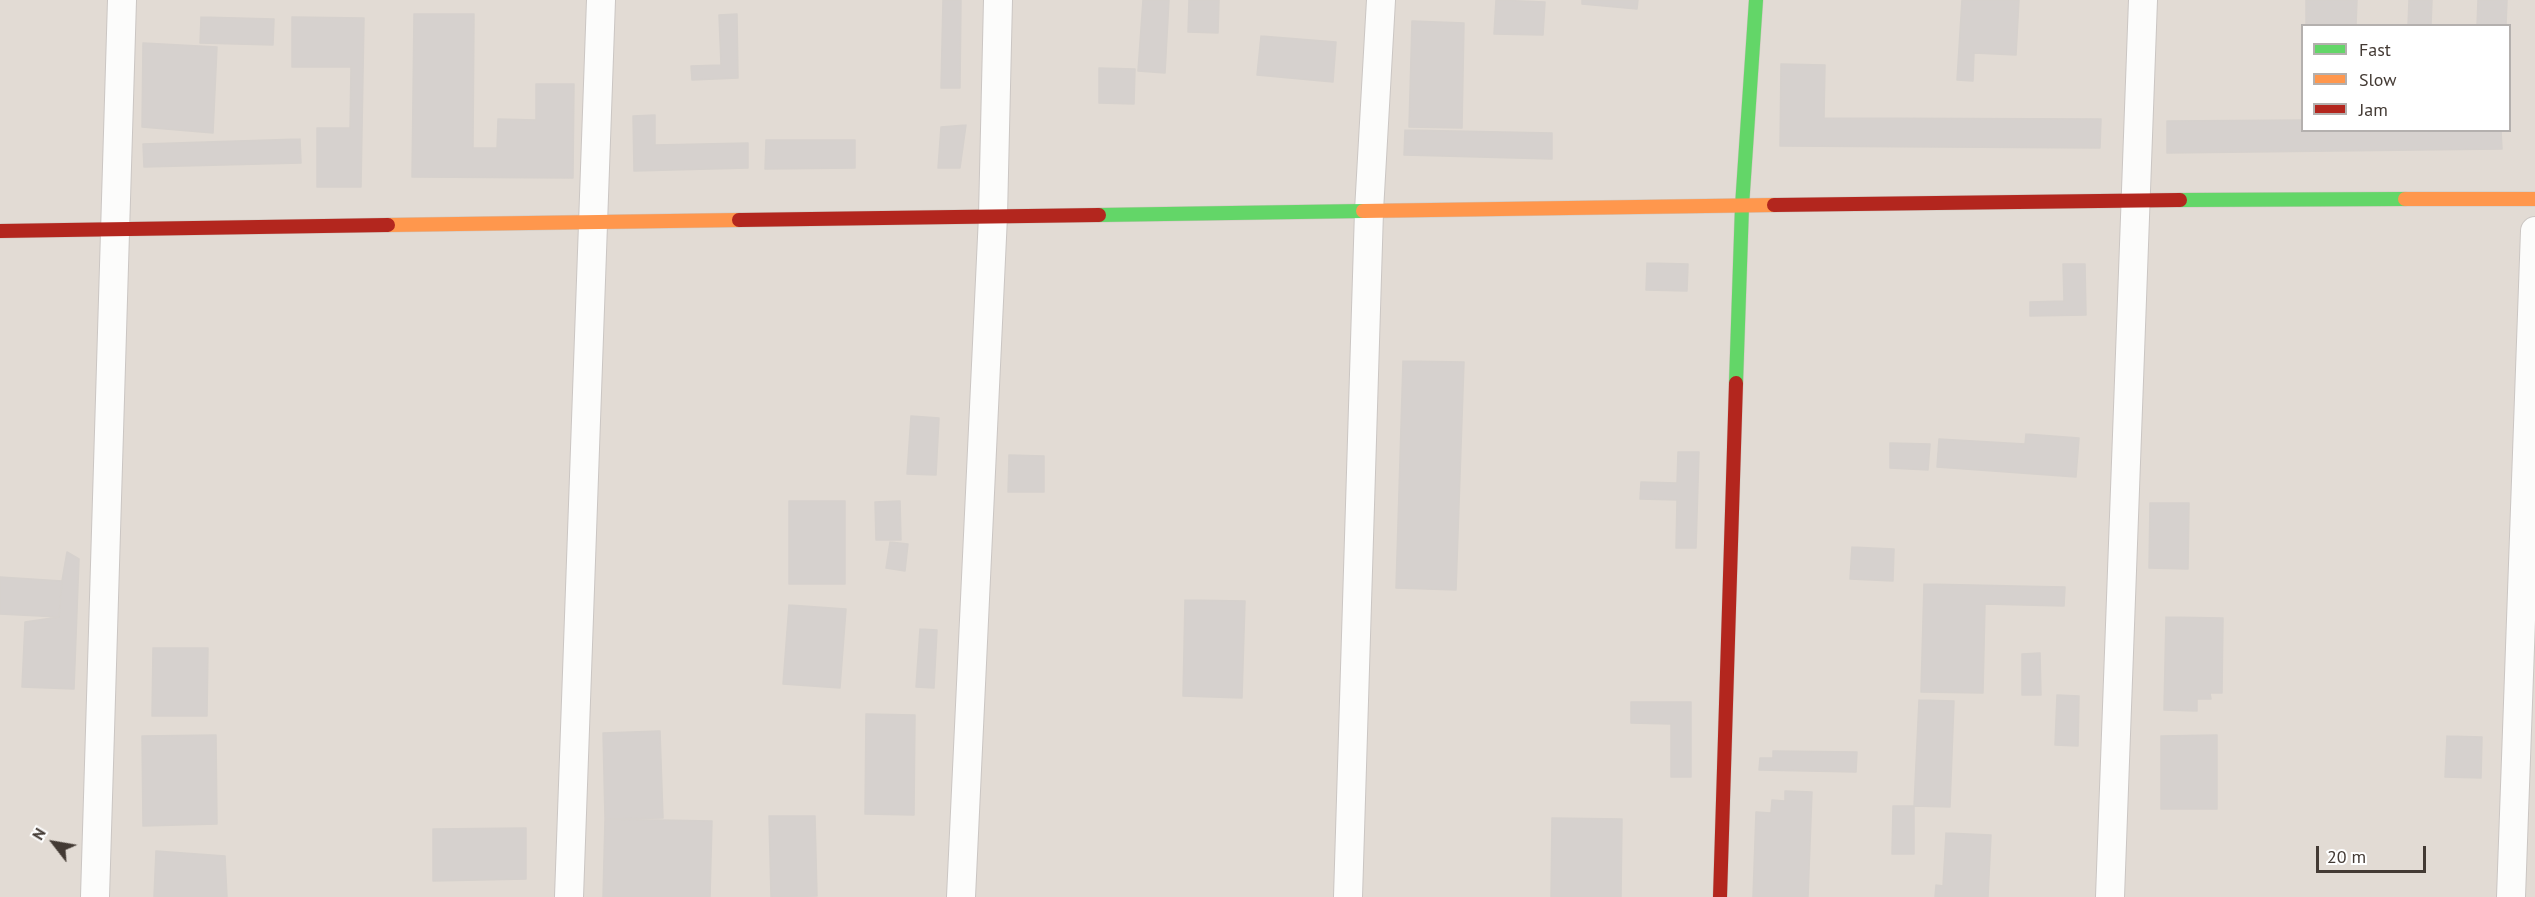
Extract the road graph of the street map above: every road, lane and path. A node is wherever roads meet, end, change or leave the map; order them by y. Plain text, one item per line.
1 (122, 0) edge
2 (601, 0) edge
3 (998, 0) edge
4 (1381, 0) edge
5 (1756, 0) edge
6 (2143, 0) edge
7 (2535, 199) edge
8 (2135, 200) junction
9 (1743, 206) junction
10 (1369, 211) junction
11 (993, 216) junction
12 (593, 222) junction
13 (116, 229) junction
14 (0, 231) edge
15 (2535, 231) edge
16 (95, 897) edge
17 (569, 897) edge
18 (962, 897) edge
19 (1348, 897) edge
20 (1720, 897) edge
21 (2110, 897) edge
22 (2511, 897) edge

1 - 13 street
2 - 12 street
3 - 11 street
4 - 10 street
5 - 9 street
6 - 8 street
7 - 8 street
8 - 9 street
8 - 21 street
9 - 10 street
9 - 20 street
10 - 11 street
10 - 19 street
11 - 12 street
11 - 18 street
12 - 13 street
12 - 17 street
13 - 14 street
13 - 16 street
15 - 22 street

